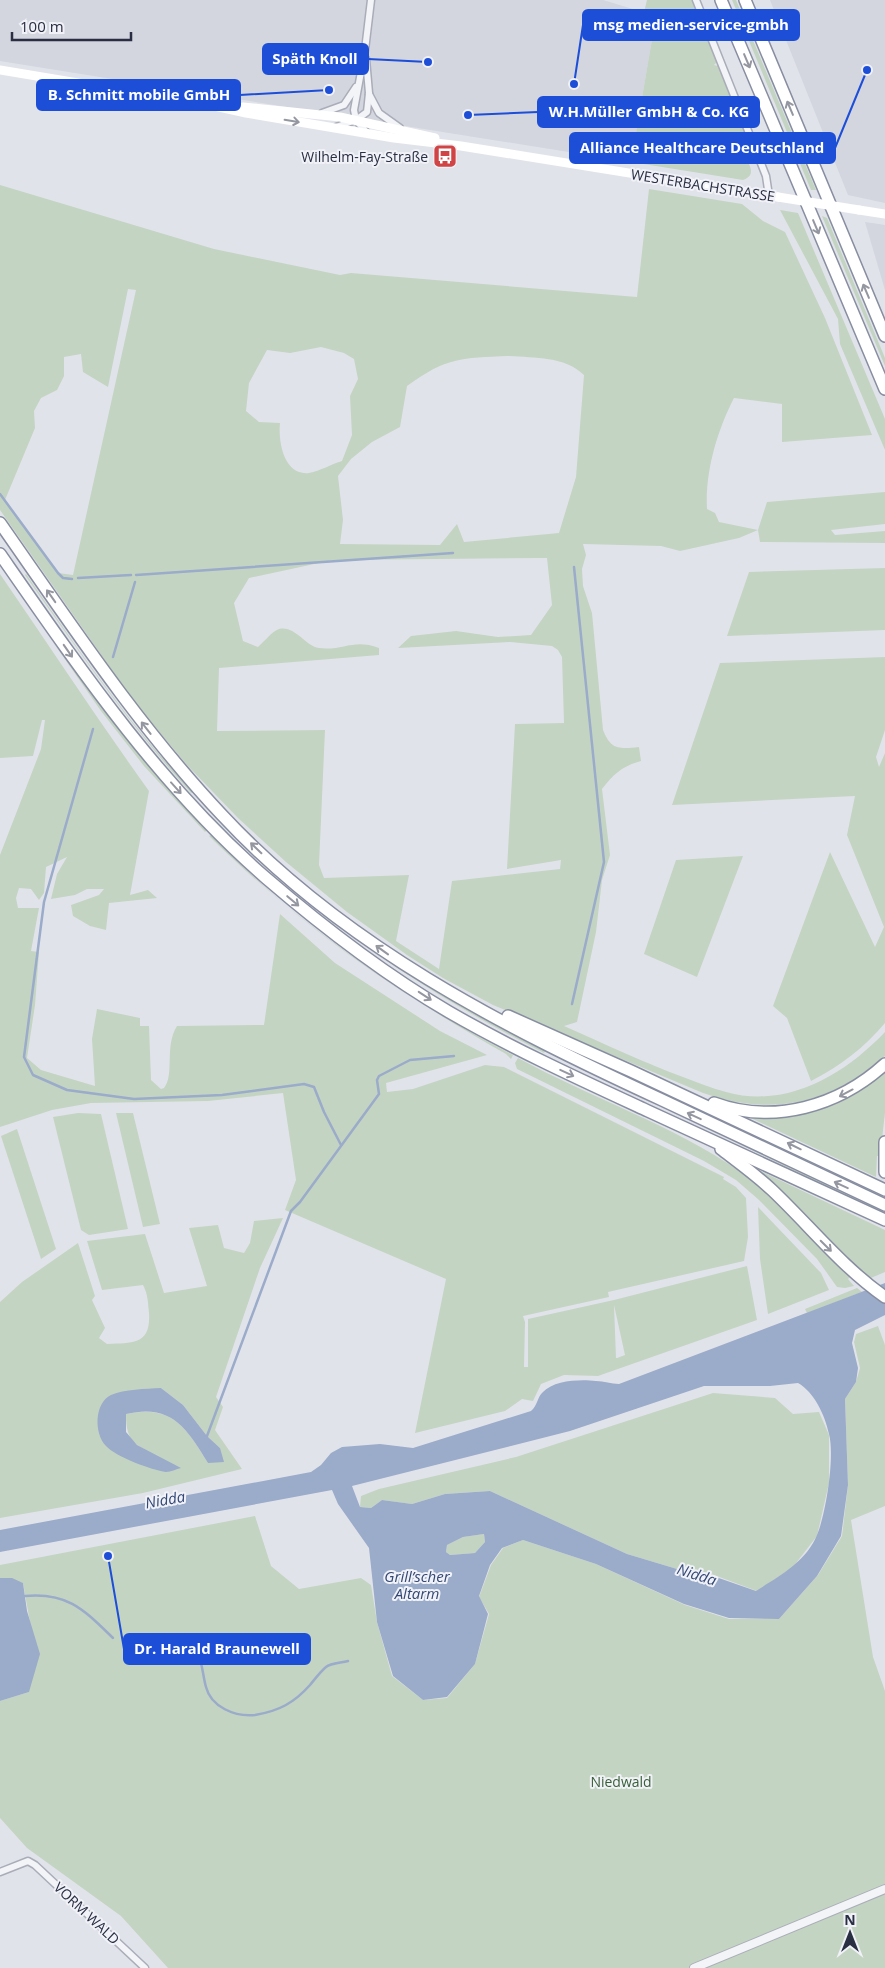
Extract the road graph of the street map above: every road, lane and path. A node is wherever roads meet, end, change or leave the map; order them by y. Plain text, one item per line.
1 (371, 0) edge
2 (696, 0) edge
3 (721, 0) edge
4 (745, 0) edge
5 (365, 50) junction
6 (0, 70) edge
7 (360, 79) junction
8 (369, 93) junction
9 (210, 105) junction
10 (314, 114) junction
11 (356, 120) junction
12 (336, 127) junction
13 (401, 129) junction
14 (367, 133) junction
15 (461, 146) junction
16 (774, 196) junction
17 (885, 214) edge
18 (885, 336) edge
19 (885, 389) edge
20 (0, 523) edge
21 (0, 554) edge
22 (437, 986) junction
23 (885, 1064) edge
24 (631, 1071) junction
25 (706, 1138) junction
26 (885, 1142) edge
27 (885, 1168) edge
28 (885, 1190) edge
29 (885, 1205) edge
30 (885, 1220) edge
31 (885, 1298) edge
32 (0, 1872) edge
33 (885, 1889) edge
34 (145, 1968) edge
35 (694, 1968) edge

1 - 5 street
2 - 16 street
3 -> 19 highway
18 -> 4 highway
5 - 7 street
5 - 8 street
6 - 9 main road, WESTERBACHSTRASSE
7 - 10 street
7 - 11 street
8 - 11 street
8 - 13 street
9 - 10 main road, WESTERBACHSTRASSE
9 -> 12 main road, WESTERBACHSTRASSE
10 - 11 main road, WESTERBACHSTRASSE
11 - 12 street
11 - 13 main road, WESTERBACHSTRASSE
11 - 14 street
12 - 14 main road, WESTERBACHSTRASSE
13 - 15 main road, WESTERBACHSTRASSE
14 - 15 main road, WESTERBACHSTRASSE
15 - 16 main road, WESTERBACHSTRASSE
16 - 17 main road, WESTERBACHSTRASSE, bridge
22 -> 20 highway
21 -> 25 highway
22 - 24 highway
29 -> 22 highway
23 -> 24 highway
28 -> 24 highway
25 - 30 highway
25 -> 31 highway
26 - 27 highway
32 - 34 street, VORM WALD
33 - 35 street

